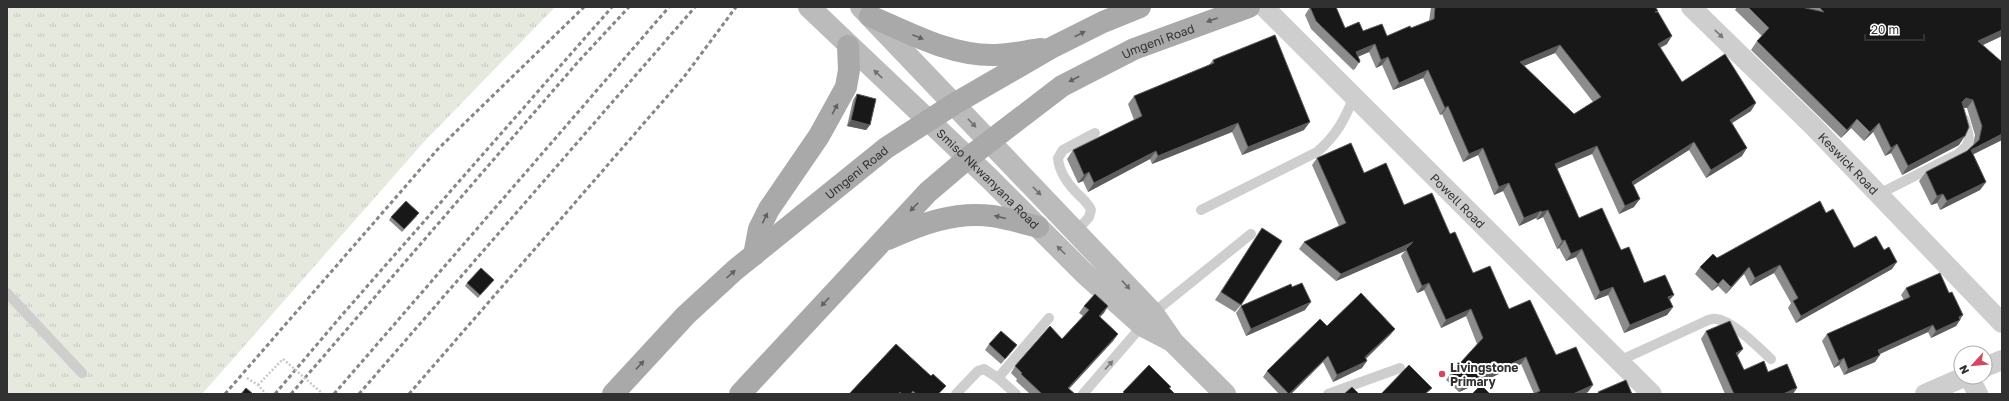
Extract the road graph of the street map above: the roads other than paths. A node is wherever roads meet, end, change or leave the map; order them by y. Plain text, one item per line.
1 (808, 7) edge
2 (1140, 7) edge
3 (1249, 7) edge
4 (1264, 7) edge
5 (1691, 7) edge
6 (865, 11) edge
7 (848, 46) junction
8 (1051, 48) junction
9 (1354, 97) junction
10 (954, 104) junction
11 (1962, 113) edge
12 (928, 121) junction
13 (1095, 133) dead end
14 (990, 141) junction
15 (968, 158) junction
16 (1879, 194) junction
17 (1201, 210) dead end
18 (1038, 227) junction
19 (1076, 232) junction
20 (1251, 234) dead end
21 (881, 241) junction
22 (754, 255) junction
23 (7, 293) edge
24 (1049, 318) dead end
25 (1148, 320) junction
26 (2002, 323) edge
27 (1772, 359) dead end
28 (1619, 361) junction
29 (1400, 368) dead end
30 (82, 373) dead end
31 (998, 378) junction
32 (1953, 382) edge
33 (1973, 385) edge
34 (613, 394) edge
35 (740, 394) edge
36 (956, 394) edge
37 (1016, 394) edge
38 (1083, 394) edge
39 (1225, 394) edge
40 (1328, 394) edge
41 (1652, 394) edge
42 (1925, 394) edge
43 (1978, 394) edge

1 - 7 street, Smiso Nkwanyana Road
8 -> 2 main road, Umgeni Road
3 -> 14 main road, Umgeni Road
4 - 9 street, Powell Road
5 -> 16 street, Keswick Road
6 -> 8 main road
6 - 10 street, Smiso Nkwanyana Road
12 -> 7 street, Smiso Nkwanyana Road
22 -> 7 main road
8 - 10 main road, Umgeni Road
9 - 17 lane
9 - 28 street, Powell Road
10 - 12 main road, Umgeni Road
10 -> 14 street, Smiso Nkwanyana Road
11 - 16 lane
12 - 15 street, Smiso Nkwanyana Road
12 - 22 main road, Umgeni Road
13 - 19 lane
14 - 15 main road, Umgeni Road
14 -> 19 street, Smiso Nkwanyana Road
15 - 18 street, Smiso Nkwanyana Road
15 -> 21 main road, Umgeni Road
16 - 26 street, Keswick Road
18 -> 21 main road
25 -> 18 street, Smiso Nkwanyana Road
19 -> 25 street, Smiso Nkwanyana Road
20 - 25 lane
21 -> 35 main road, Umgeni Road
34 -> 22 main road, Umgeni Road
23 - 30 lane
24 - 31 lane
38 -> 25 lane
25 - 39 street, Smiso Nkwanyana Road
27 - 28 lane
28 - 41 street, Powell Road
29 - 40 lane
31 - 36 lane
31 - 37 lane
32 - 42 street
33 - 43 street

